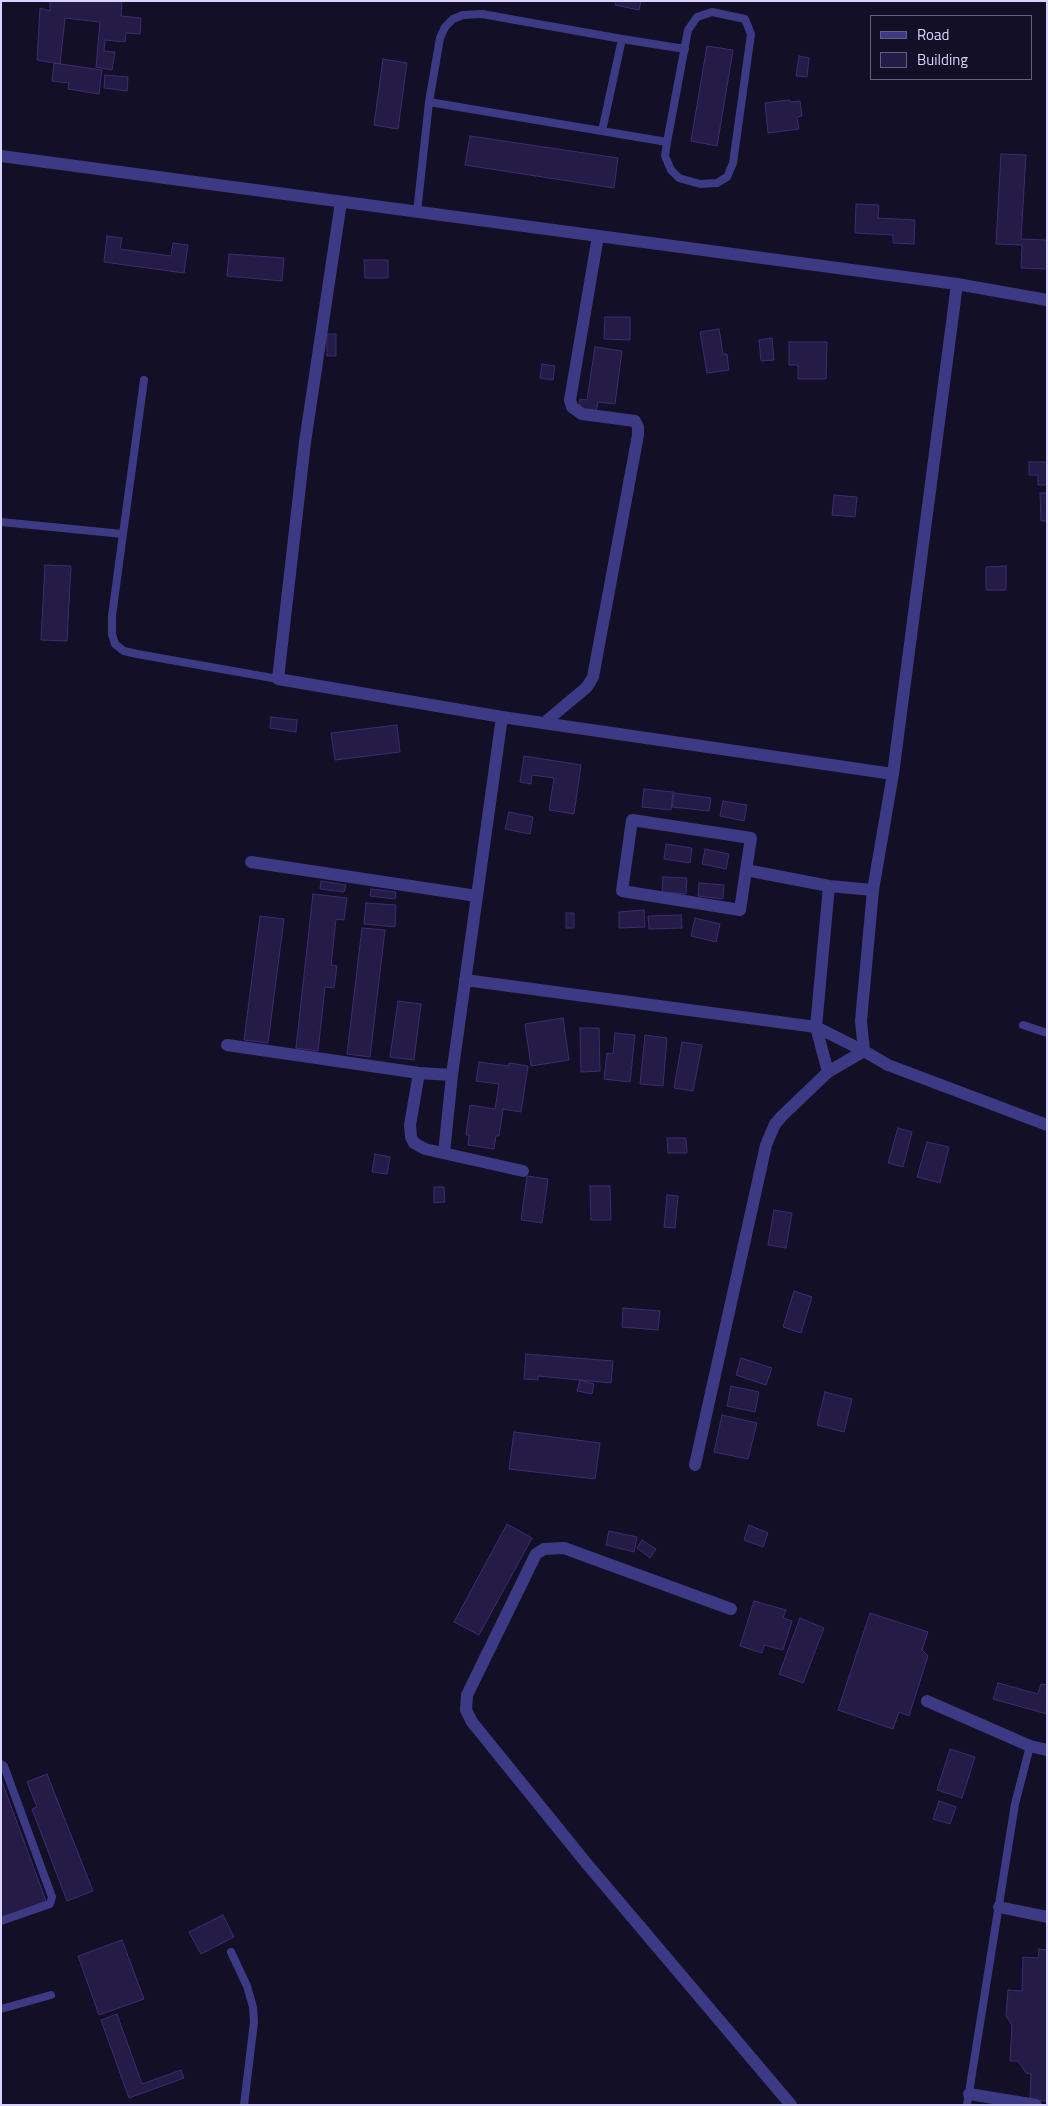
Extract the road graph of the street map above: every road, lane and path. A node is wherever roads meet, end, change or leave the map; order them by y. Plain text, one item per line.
1 (622, 39) junction
2 (685, 49) junction
3 (430, 102) junction
4 (602, 131) junction
5 (667, 142) junction
6 (1, 156) edge
7 (341, 202) junction
8 (417, 212) junction
9 (598, 236) junction
10 (957, 284) junction
11 (1047, 300) edge
12 (144, 380) dead end
13 (1, 522) edge
14 (123, 534) junction
15 (278, 679) junction
16 (502, 717) junction
17 (544, 723) junction
18 (893, 774) junction
19 (252, 862) dead end
20 (746, 870) junction
21 (829, 886) junction
22 (873, 890) junction
23 (477, 896) junction
24 (465, 980) junction
25 (1023, 1026) dead end
26 (816, 1027) junction
27 (1047, 1033) edge
28 (227, 1045) dead end
29 (864, 1051) junction
30 (828, 1072) junction
31 (419, 1073) junction
32 (452, 1075) junction
33 (1047, 1125) edge
34 (444, 1153) junction
35 (523, 1171) dead end
36 (695, 1465) dead end
37 (731, 1609) dead end
38 (927, 1700) dead end
39 (1030, 1746) junction
40 (1047, 1750) edge
41 (1, 1764) edge
42 (998, 1908) junction
43 (1047, 1917) edge
44 (1, 1922) edge
45 (231, 1952) dead end
46 (51, 1995) dead end
47 (1, 2009) edge
48 (968, 2099) edge
49 (244, 2105) edge
50 (791, 2105) edge
51 (1036, 2105) edge

1 - 2 lane
1 - 3 lane
1 - 4 lane
2 - 5 lane
2 - 5 lane
3 - 4 lane
3 - 8 lane
4 - 5 lane
6 - 7 street
7 - 8 street
7 - 15 street
8 - 9 street
9 - 10 street
9 - 17 street
10 - 11 street
10 - 18 street
12 - 14 lane
13 - 14 lane
14 - 15 lane
15 - 16 street
16 - 17 street
16 - 23 street
17 - 18 street
18 - 22 street
19 - 23 street
20 - 20 street
20 - 21 street
21 - 22 street
21 - 26 street
22 - 29 street
23 - 24 street
24 - 26 street
24 - 32 street
25 - 27 lane
26 - 29 street
26 - 30 street
28 - 31 street
29 - 30 street
29 - 33 street
30 - 36 street
31 - 32 street
31 - 34 street
32 - 34 street
34 - 35 street
37 - 50 street
38 - 39 street
39 - 40 street
39 - 42 lane
41 - 44 lane
42 - 43 street
42 - 48 lane
45 - 49 lane
46 - 47 lane
48 - 51 street

